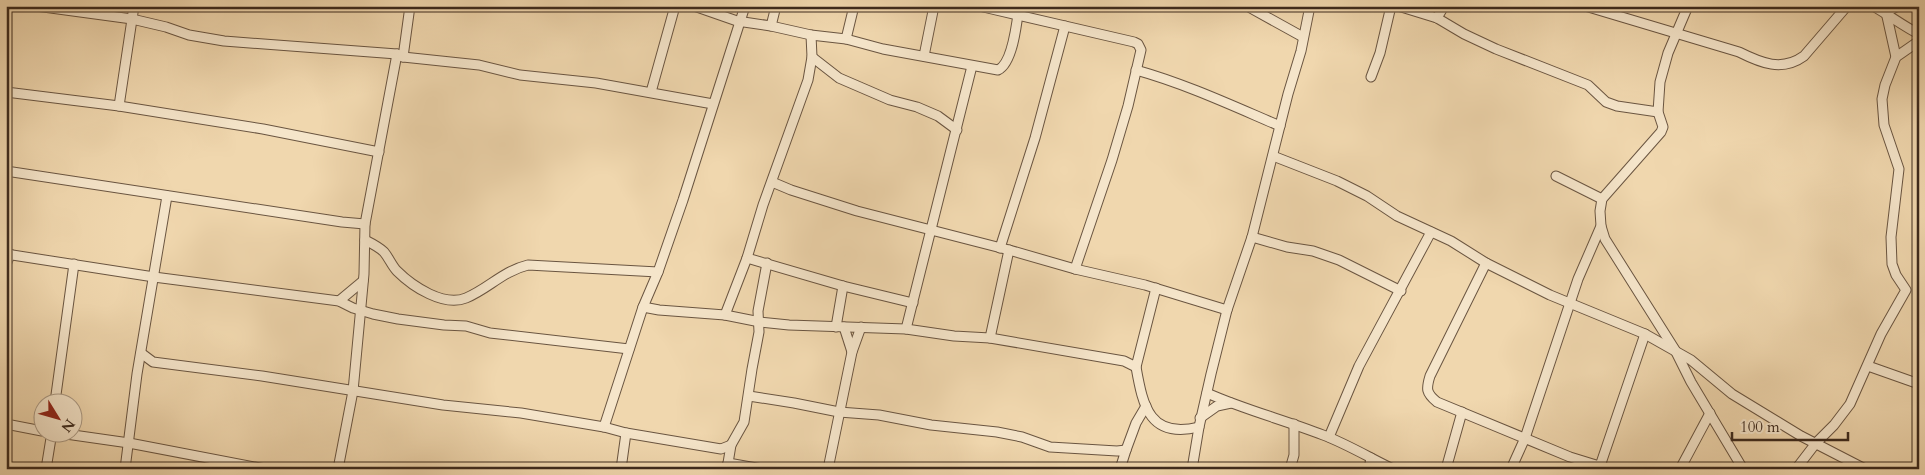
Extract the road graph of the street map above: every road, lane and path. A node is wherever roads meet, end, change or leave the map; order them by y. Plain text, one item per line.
1 (36, 6) edge
2 (134, 6) edge
3 (410, 6) edge
4 (676, 6) edge
5 (694, 6) edge
6 (745, 6) edge
7 (776, 6) edge
8 (854, 6) edge
9 (934, 6) edge
10 (979, 6) edge
11 (1247, 6) edge
12 (1310, 6) edge
13 (1391, 6) edge
14 (1398, 6) edge
15 (1444, 6) edge
16 (1585, 6) edge
17 (1688, 6) edge
18 (1847, 6) edge
19 (1873, 6) edge
20 (1898, 6) edge
21 (1018, 11) edge
22 (1886, 12) junction
23 (1437, 18) junction
24 (132, 19) junction
25 (742, 22) junction
26 (771, 26) junction
27 (1065, 26) junction
28 (1676, 34) junction
29 (1919, 34) edge
30 (811, 35) junction
31 (1302, 37) junction
32 (846, 39) junction
33 (1919, 41) edge
34 (400, 55) junction
35 (924, 56) junction
36 (812, 57) junction
37 (1896, 57) junction
38 (972, 66) junction
39 (1136, 70) junction
40 (1371, 77) dead end
41 (6, 92) edge
42 (651, 92) junction
43 (713, 104) junction
44 (119, 106) junction
45 (1658, 112) junction
46 (1280, 126) junction
47 (957, 130) junction
48 (379, 152) junction
49 (1274, 156) junction
50 (6, 171) edge
51 (1556, 176) dead end
52 (772, 182) junction
53 (167, 196) junction
54 (1602, 199) junction
55 (365, 224) junction
56 (1600, 226) junction
57 (930, 229) junction
58 (1432, 232) junction
59 (1252, 237) junction
60 (365, 240) junction
61 (1005, 249) junction
62 (8, 254) edge
63 (747, 258) junction
64 (767, 263) junction
65 (1486, 263) junction
66 (74, 264) junction
67 (6, 265) edge
68 (1075, 269) junction
69 (658, 272) junction
70 (154, 277) junction
71 (363, 281) junction
72 (843, 286) junction
73 (1156, 288) junction
74 (1401, 291) junction
75 (339, 302) junction
76 (913, 303) junction
77 (1570, 304) junction
78 (643, 306) junction
79 (360, 310) junction
80 (1227, 310) junction
81 (725, 315) junction
82 (760, 322) junction
83 (840, 327) junction
84 (861, 327) junction
85 (906, 329) junction
86 (1645, 334) junction
87 (990, 338) junction
88 (630, 349) junction
89 (1675, 350) junction
90 (1140, 351) junction
91 (141, 352) junction
92 (852, 352) junction
93 (1124, 361) junction
94 (153, 362) junction
95 (1868, 366) junction
96 (1136, 367) junction
97 (137, 374) junction
98 (1919, 384) edge
99 (353, 391) junction
100 (57, 392) edge
101 (1207, 392) junction
102 (749, 396) junction
103 (1231, 403) junction
104 (1146, 406) junction
105 (839, 412) junction
106 (1462, 412) junction
107 (1710, 413) junction
108 (1152, 419) junction
109 (1136, 423) junction
110 (1200, 423) junction
111 (6, 424) edge
112 (1294, 424) junction
113 (604, 427) junction
114 (32, 429) edge
115 (626, 433) junction
116 (82, 436) edge
117 (1329, 437) junction
118 (1525, 438) junction
119 (50, 442) edge
120 (129, 443) junction
121 (1816, 443) junction
122 (731, 445) junction
123 (1919, 445) edge
124 (721, 449) junction
125 (1126, 450) junction
126 (1371, 458) junction
127 (728, 463) edge
128 (1919, 466) edge
129 (1603, 468) edge
130 (46, 469) edge
131 (125, 469) edge
132 (265, 469) edge
133 (338, 469) edge
134 (621, 469) edge
135 (762, 469) edge
136 (828, 469) edge
137 (1120, 469) edge
138 (1192, 469) edge
139 (1290, 469) edge
140 (1369, 469) edge
141 (1393, 469) edge
142 (1446, 469) edge
143 (1511, 469) edge
144 (1680, 469) edge
145 (1743, 469) edge
146 (1796, 469) edge
147 (1864, 469) edge

1 - 24 street
2 - 24 street
3 - 34 street
4 - 42 street
5 - 25 street
6 - 25 street
7 - 26 street
8 - 32 street
9 - 35 street
10 - 21 street
11 - 31 street
12 - 31 street
13 - 40 street
14 - 23 street
15 - 23 street
16 - 28 street
17 - 28 street
18 - 28 street
19 - 22 street
20 - 22 street
21 - 27 street
21 - 38 street
22 - 29 street
22 - 37 street
23 - 45 street
24 - 34 street
24 - 44 street
25 - 26 street
25 - 43 street
26 - 30 street
27 - 39 street
27 - 61 street
28 - 45 street
30 - 32 street
30 - 36 street
31 - 46 street
32 - 35 street
33 - 37 street
34 - 42 street
34 - 48 street
35 - 38 street
36 - 47 street
36 - 52 street
37 - 95 street
38 - 47 street
39 - 46 street
39 - 68 street
41 - 44 street
42 - 43 street
43 - 69 street
44 - 48 street
45 - 54 street
46 - 49 street
47 - 57 street
48 - 55 street
49 - 58 street
49 - 59 street
50 - 53 street
51 - 54 street
52 - 57 street
52 - 63 street
53 - 55 street
53 - 70 street
54 - 56 street
55 - 60 street
56 - 77 street
56 - 89 street
57 - 61 street
57 - 76 street
58 - 65 street
58 - 74 street
59 - 74 street
59 - 80 street
60 - 69 street
60 - 71 street
61 - 68 street
61 - 87 street
62 - 66 street
62 - 67 street
63 - 64 street
63 - 81 street
64 - 72 street
64 - 82 street
65 - 77 street
65 - 106 street
66 - 70 street
66 - 100 street
68 - 73 street
69 - 78 street
70 - 75 street
70 - 91 street
71 - 75 street
71 - 79 street
72 - 76 street
72 - 83 street
73 - 80 street
73 - 90 street
74 - 117 street
75 - 79 street
76 - 85 street
77 - 86 street
77 - 118 street
78 - 81 street
78 - 88 street
79 - 88 street
79 - 99 street
80 - 101 street
81 - 82 street
82 - 83 street
82 - 102 street
83 - 84 street
83 - 92 street
84 - 85 street
84 - 92 street
85 - 87 street
86 - 89 street
86 - 129 street
87 - 93 street
88 - 113 street
89 - 107 street
89 - 121 street
90 - 93 street
90 - 96 street
91 - 94 street
91 - 97 street
92 - 105 street
93 - 96 street
94 - 97 street
94 - 99 street
95 - 98 street
95 - 121 street
96 - 104 street
97 - 120 street
99 - 113 street
99 - 133 street
101 - 103 street
101 - 110 street
102 - 105 street
102 - 122 street
103 - 110 street
103 - 112 street
104 - 108 street
104 - 109 street
105 - 125 street
105 - 136 street
106 - 118 street
106 - 142 street
107 - 144 street
107 - 145 street
108 - 109 street
108 - 110 street
109 - 125 street
110 - 138 street
111 - 114 street
112 - 117 street
112 - 139 street
113 - 115 street
115 - 124 street
115 - 134 street
116 - 120 street
117 - 126 street
118 - 129 street
118 - 143 street
119 - 130 street
120 - 131 street
120 - 132 street
121 - 146 street
121 - 147 street
122 - 124 street
122 - 127 street
123 - 128 street
124 - 127 street
125 - 137 street
126 - 140 street
126 - 141 street
127 - 135 street

